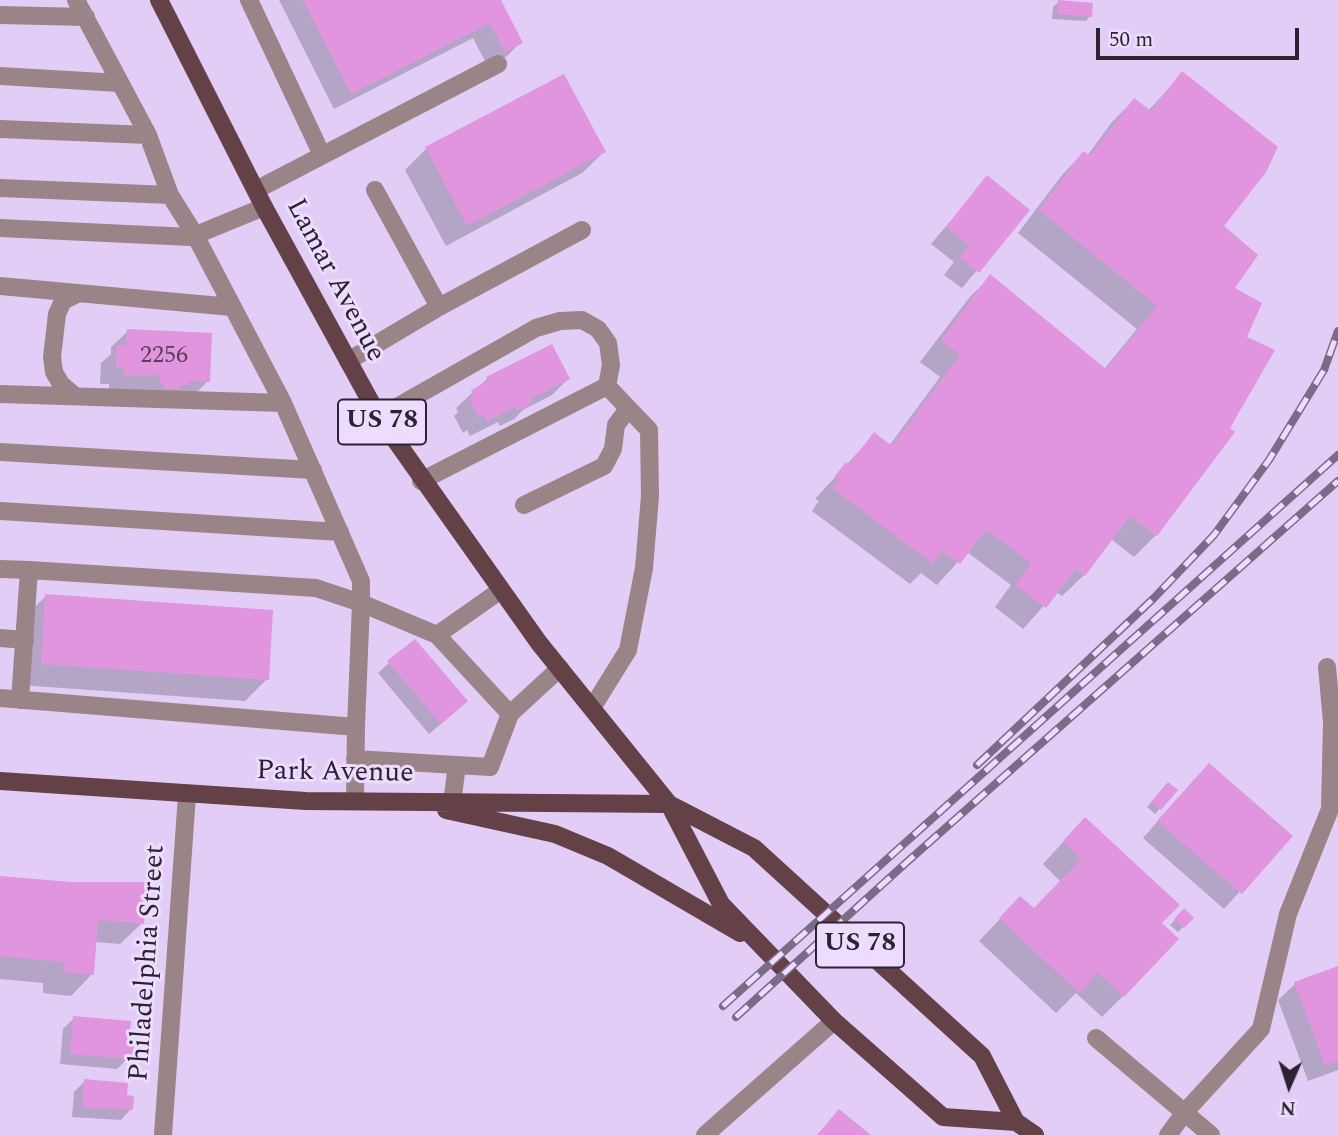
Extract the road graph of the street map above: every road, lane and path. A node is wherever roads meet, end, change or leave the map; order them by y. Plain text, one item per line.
1 (76, 0) edge
2 (159, 0) edge
3 (249, 0) edge
4 (0, 15) edge
5 (86, 17) junction
6 (498, 64) dead end
7 (0, 76) edge
8 (120, 83) junction
9 (0, 129) edge
10 (148, 135) junction
11 (322, 155) junction
12 (0, 188) edge
13 (256, 190) junction
14 (375, 190) dead end
15 (170, 195) junction
16 (264, 207) junction
17 (0, 228) edge
18 (582, 230) dead end
19 (195, 235) junction
20 (0, 286) edge
21 (75, 295) junction
22 (233, 307) junction
23 (439, 307) junction
24 (348, 361) junction
25 (607, 386) junction
26 (0, 394) edge
27 (75, 396) junction
28 (283, 404) junction
29 (628, 409) junction
30 (379, 418) junction
31 (0, 453) edge
32 (313, 470) junction
33 (421, 481) junction
34 (524, 505) dead end
35 (0, 511) edge
36 (340, 532) junction
37 (0, 569) edge
38 (29, 570) junction
39 (501, 590) junction
40 (361, 603) junction
41 (437, 635) junction
42 (0, 638) edge
43 (25, 640) junction
44 (1327, 667) dead end
45 (560, 668) junction
46 (0, 698) edge
47 (20, 700) junction
48 (592, 708) junction
49 (510, 714) junction
50 (356, 727) junction
51 (355, 760) junction
52 (457, 765) junction
53 (0, 781) edge
54 (187, 795) junction
55 (355, 801) junction
56 (408, 802) junction
57 (452, 803) junction
58 (668, 804) junction
59 (763, 948) junction
60 (834, 1021) junction
61 (1096, 1038) dead end
62 (1185, 1112) junction
63 (1016, 1122) junction
64 (163, 1135) edge
65 (705, 1135) edge
66 (1035, 1135) edge
67 (1168, 1135) edge
68 (1211, 1135) edge

1 - 5 street
2 - 13 main road, Lamar Avenue / US 78
3 - 11 street
4 - 5 street
5 - 8 street
6 - 11 street
7 - 8 street
8 - 10 street
9 - 10 street
10 - 15 street
11 - 13 street
12 - 15 street
13 - 16 main road, Lamar Avenue / US 78
14 - 23 street
15 - 19 street
16 - 19 street
16 - 24 main road, Lamar Avenue / US 78
17 - 19 street
18 - 23 street
19 - 22 street
20 - 21 street
21 - 22 street
21 - 27 street
22 - 28 street
23 - 24 street
24 - 30 main road, Lamar Avenue / US 78
25 - 29 street
25 - 30 street
25 - 33 street
26 - 27 street
27 - 28 street
28 - 32 street
29 - 34 street
29 - 48 street
30 - 33 main road, Lamar Avenue / US 78
31 - 32 street
32 - 36 street
33 - 39 main road, Lamar Avenue / US 78
35 - 36 street
36 - 40 street
37 - 38 street
38 - 40 street
38 - 43 street
39 - 41 street
39 - 45 main road, Lamar Avenue / US 78
40 - 41 street
40 - 50 street
41 - 49 street
42 - 43 street
43 - 47 street
44 - 62 street
45 - 48 main road, Lamar Avenue / US 78
45 - 49 street
46 - 47 street
47 - 50 street
48 - 58 main road, Lamar Avenue / US 78
49 - 52 street
50 - 51 street
51 - 52 street
51 - 55 street
52 - 57 street
53 - 54 main road, Park Avenue
54 - 55 main road, Park Avenue
54 - 64 street, Philadelphia Street
55 - 56 main road, Park Avenue
56 - 57 main road, Park Avenue
56 - 59 main road
57 - 58 main road, Park Avenue
58 - 59 main road, Lamar Avenue / US 78
58 - 63 main road, Lamar Avenue / US 78
59 - 60 main road, Lamar Avenue / US 78
60 - 63 main road, Lamar Avenue / US 78
60 - 65 street
61 - 62 street
62 - 67 street
62 - 68 street
63 - 66 main road, Lamar Avenue / US 78

